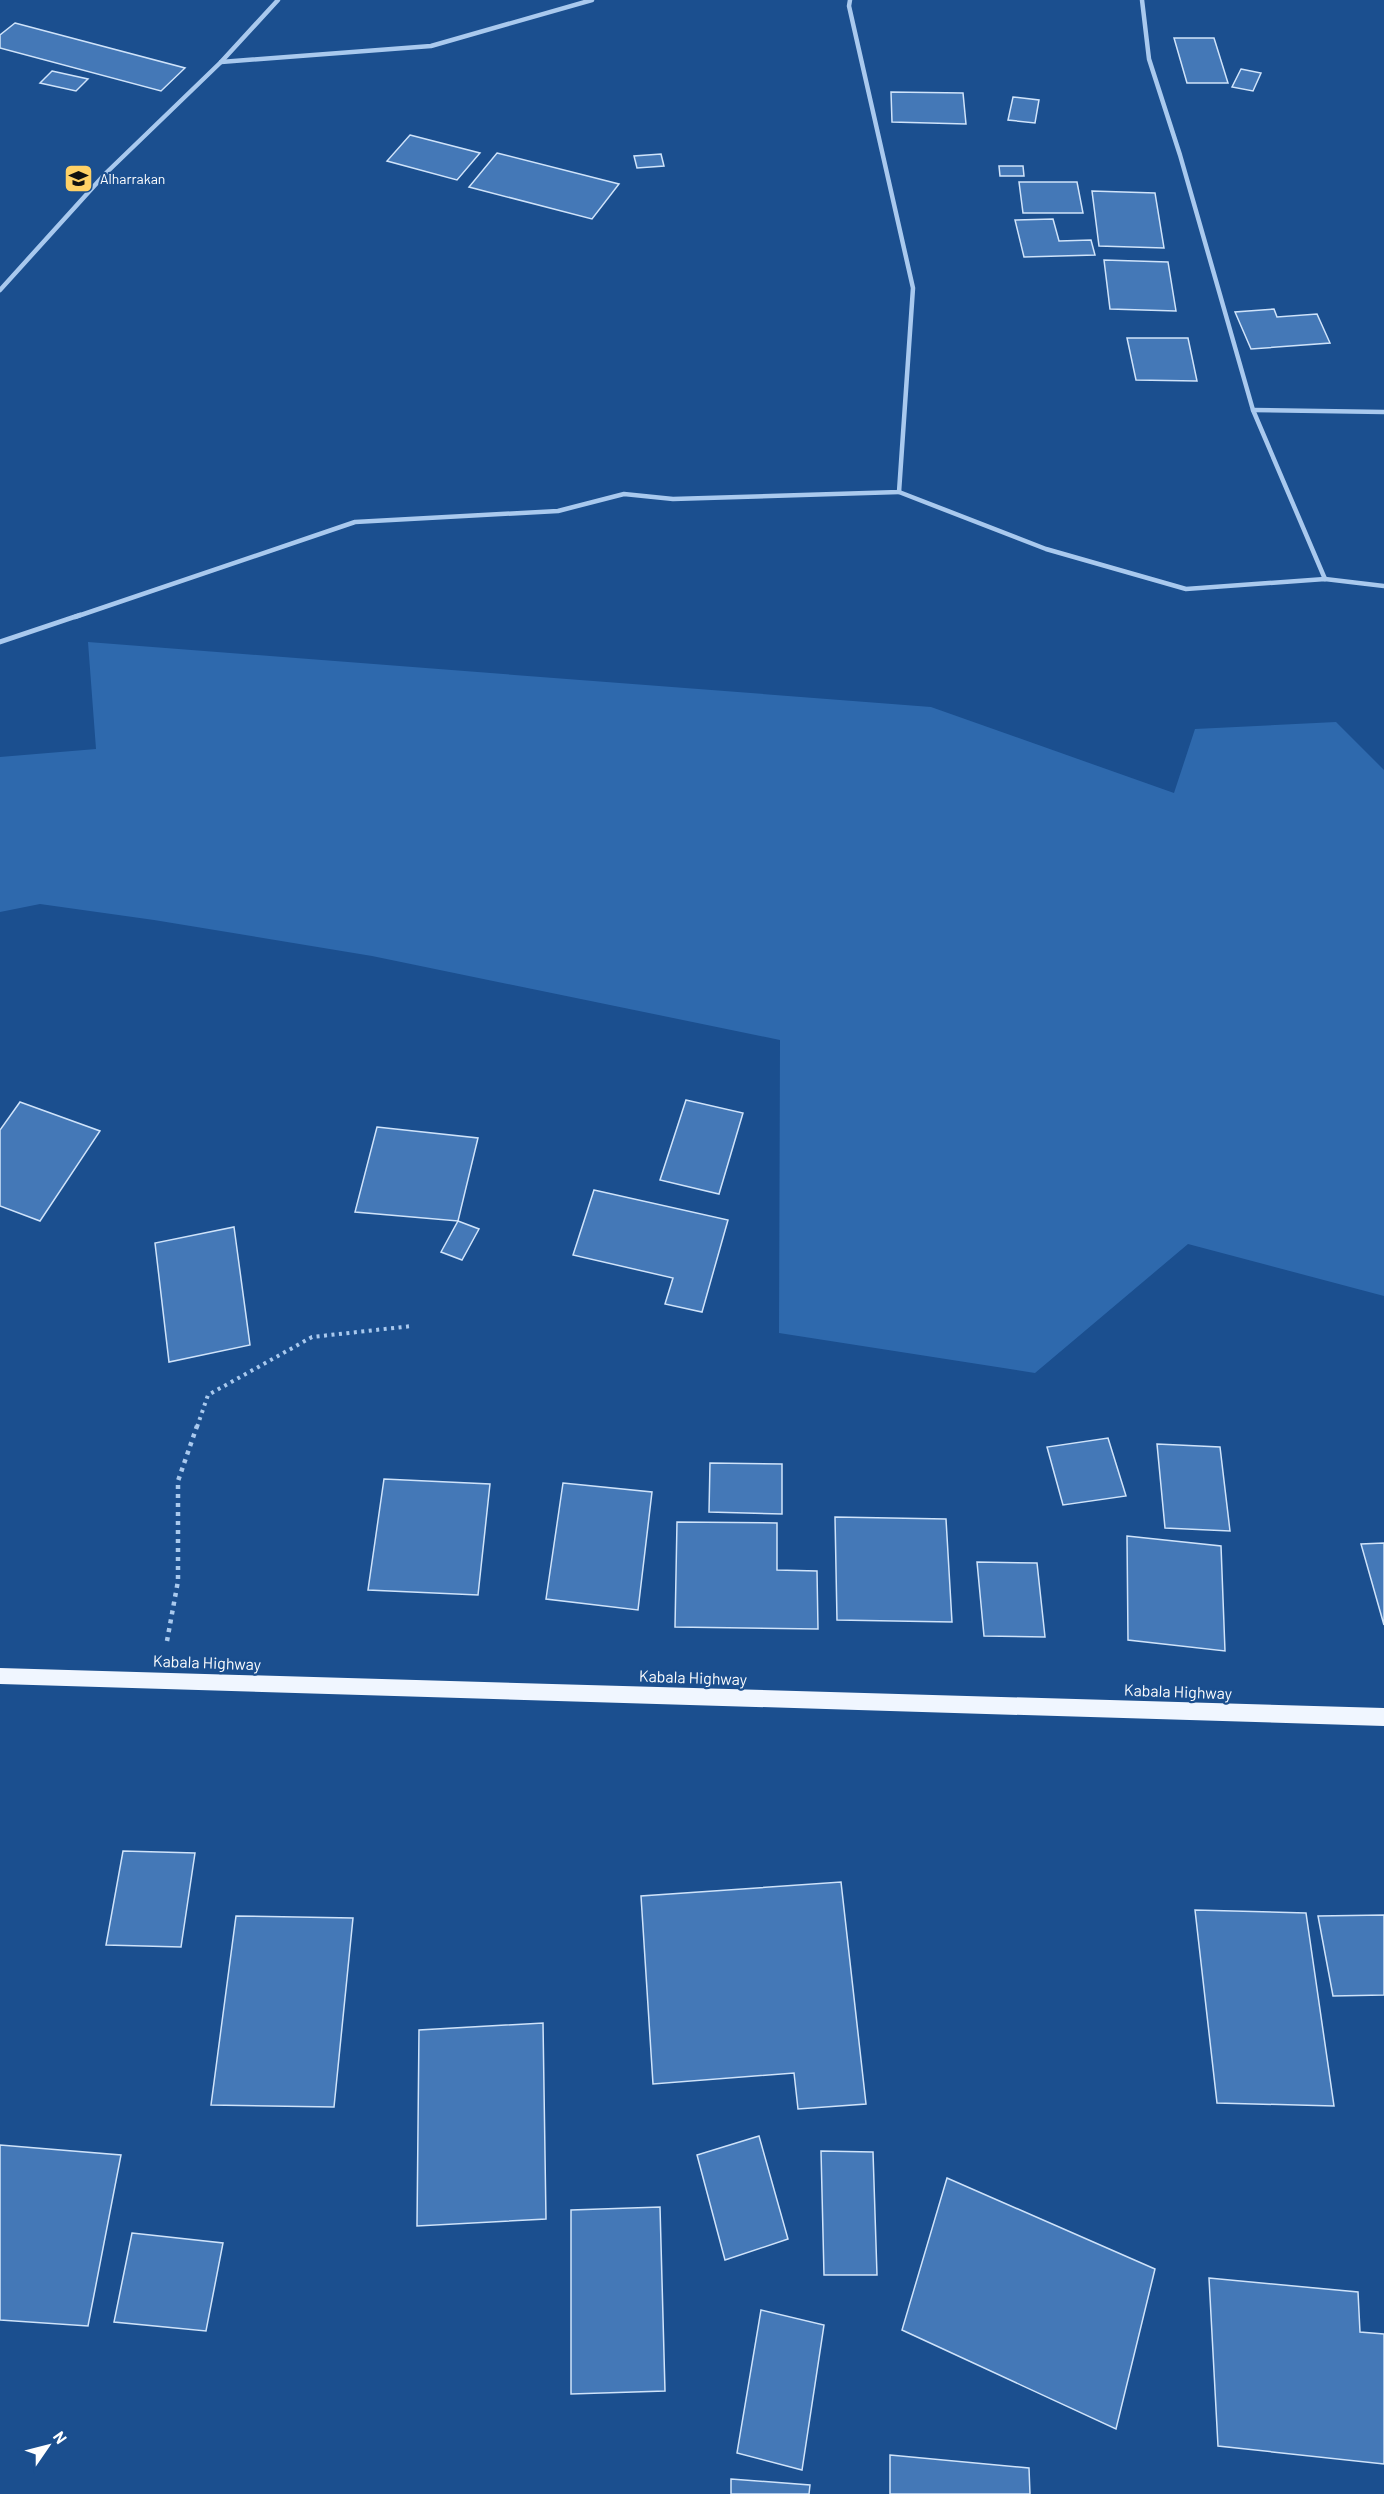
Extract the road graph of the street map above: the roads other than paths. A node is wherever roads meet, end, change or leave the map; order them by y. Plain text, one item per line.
1 (279, 0) edge
2 (592, 0) edge
3 (850, 0) edge
4 (1142, 0) edge
5 (221, 62) junction
6 (0, 291) edge
7 (1253, 410) junction
8 (1384, 412) edge
9 (899, 492) junction
10 (1325, 579) junction
11 (1384, 586) edge
12 (0, 642) edge
13 (0, 1676) edge
14 (1384, 1717) edge

1 - 5 street
2 - 5 street
3 - 9 street
4 - 7 street
5 - 6 street
7 - 8 street
7 - 10 street
9 - 10 street
9 - 12 street
10 - 11 street
13 - 14 main road, Kabala Highway

